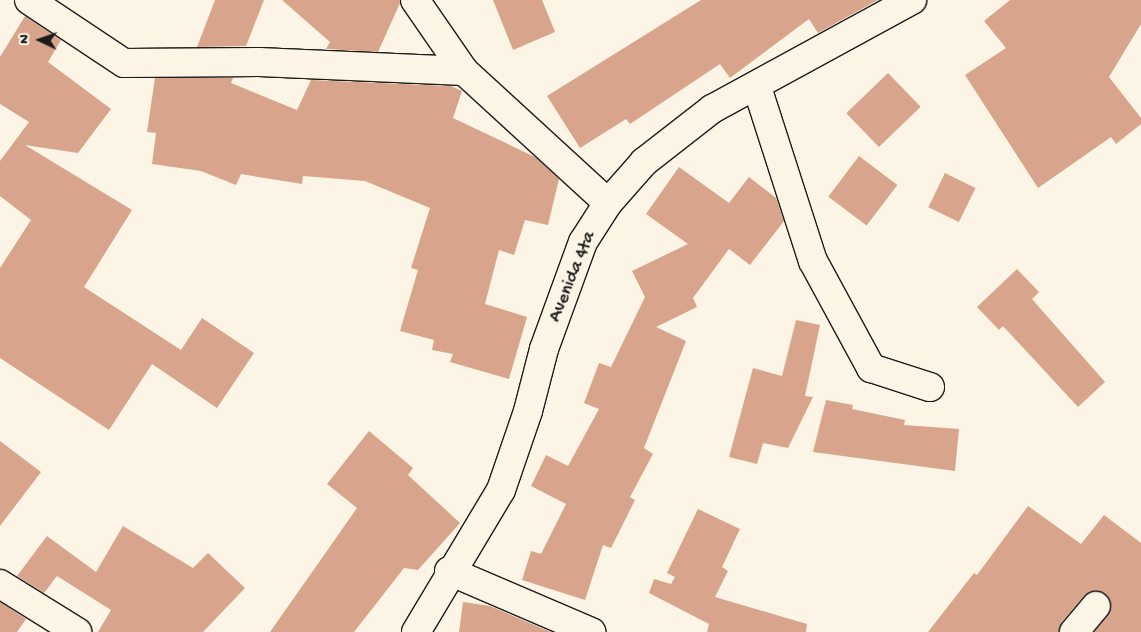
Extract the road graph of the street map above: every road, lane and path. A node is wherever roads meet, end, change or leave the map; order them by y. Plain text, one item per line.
1 (29, 0) edge
2 (416, 0) edge
3 (912, 0) edge
4 (464, 71) junction
5 (757, 87) junction
6 (608, 203) junction
7 (930, 387) dead end
8 (450, 571) junction
9 (0, 584) edge
10 (1096, 606) dead end
11 (77, 632) edge
12 (416, 632) edge
13 (591, 632) edge
14 (1074, 632) edge

1 - 4 street
2 - 4 street
3 - 5 street, Avenida 4ta
4 - 6 street
5 - 6 street, Avenida 4ta
5 - 7 street
6 - 8 street, Avenida 4ta
8 - 12 street, Avenida 4ta
8 - 13 street
9 - 11 street
10 - 14 street

